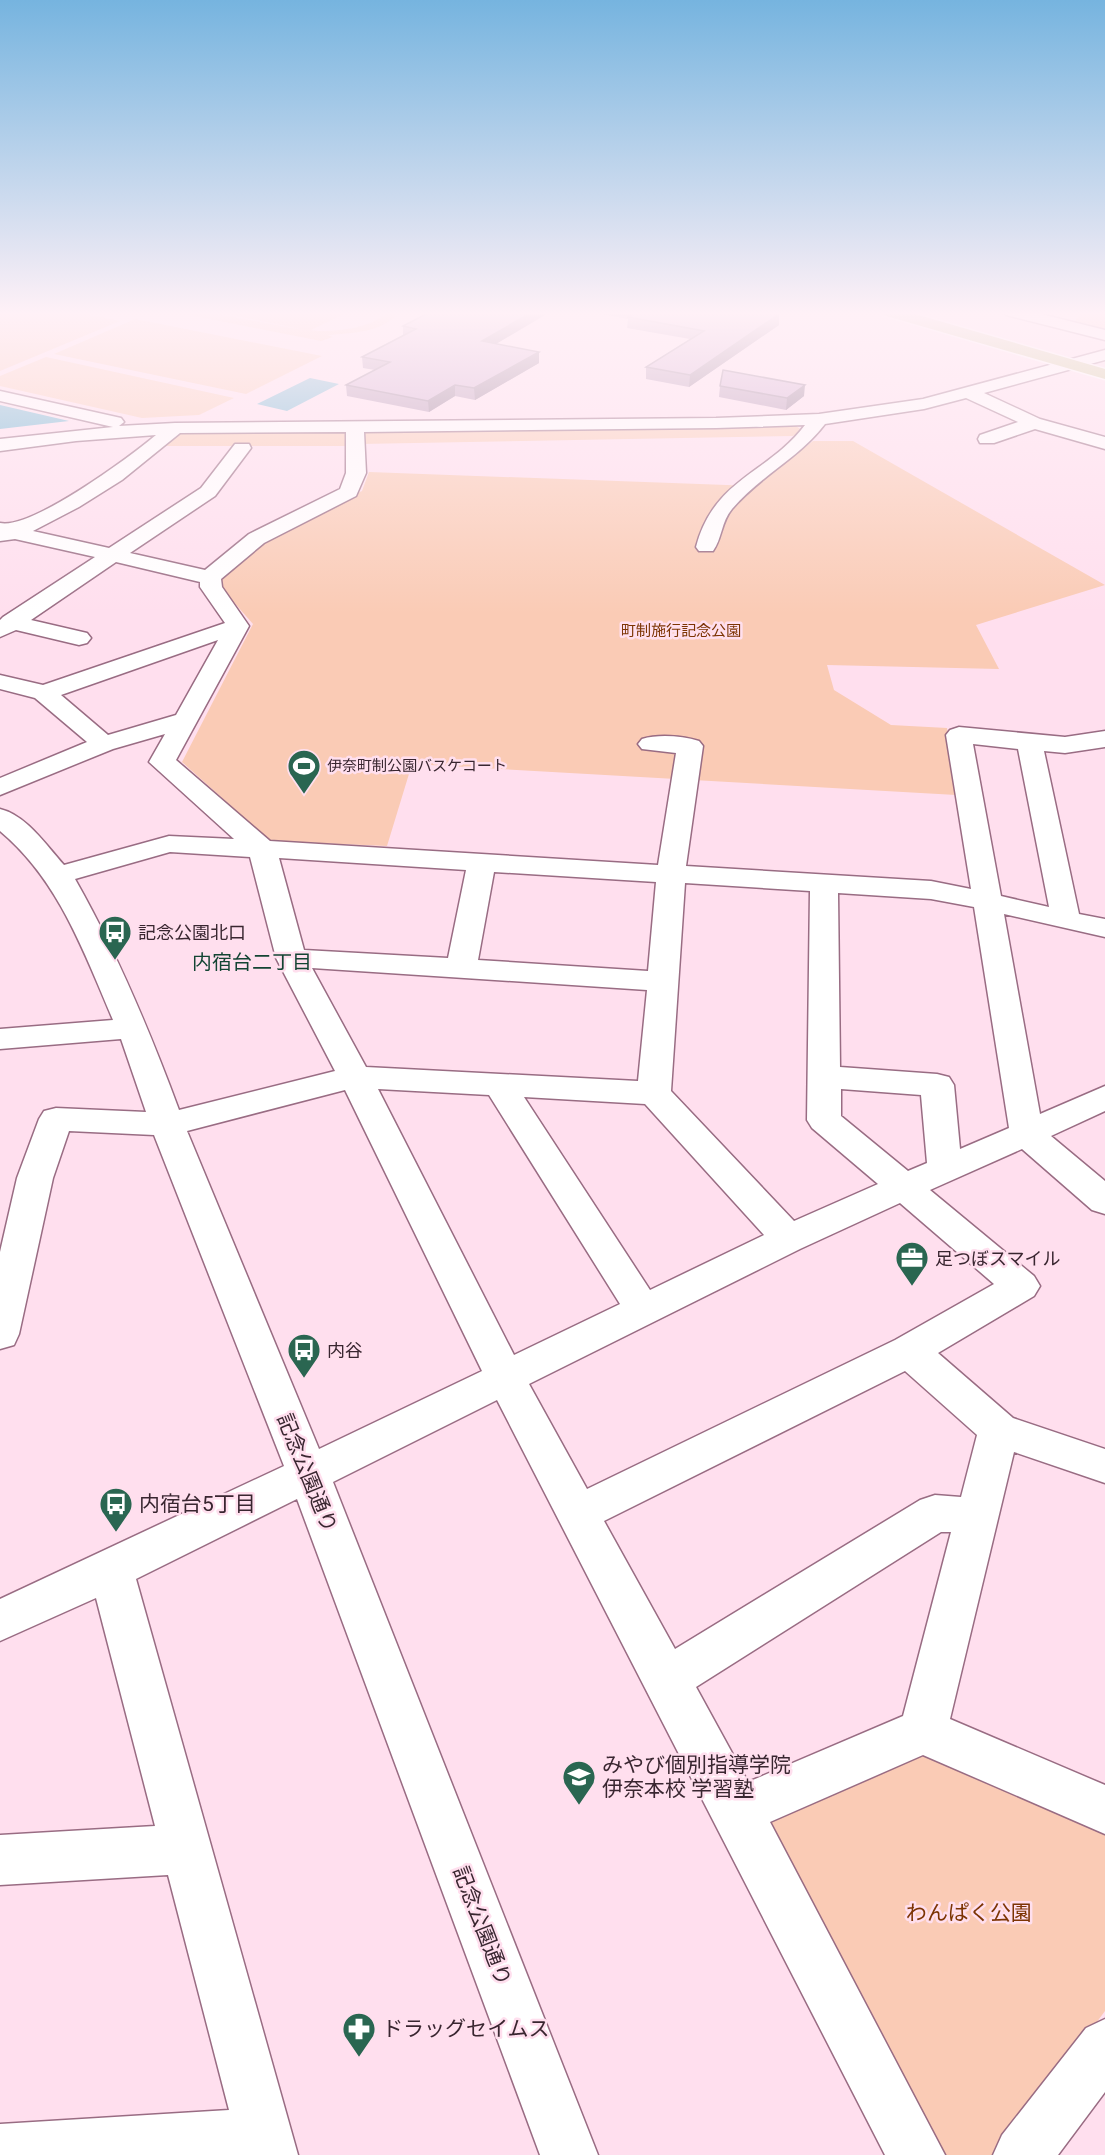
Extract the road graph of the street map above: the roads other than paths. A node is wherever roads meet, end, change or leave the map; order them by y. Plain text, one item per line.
1 (73, 413) edge
2 (870, 413) edge
3 (902, 413) edge
4 (1012, 413) edge
5 (819, 419) junction
6 (1034, 423) junction
7 (356, 425) junction
8 (175, 428) junction
9 (882, 428) dead end
10 (126, 430) junction
11 (806, 438) junction
12 (829, 438) dead end
13 (987, 439) dead end
14 (1105, 442) edge
15 (512, 443) dead end
16 (0, 445) edge
17 (375, 447) dead end
18 (220, 448) dead end
19 (242, 448) junction
20 (265, 448) dead end
21 (332, 448) dead end
22 (354, 448) junction
23 (152, 449) junction
24 (175, 449) dead end
25 (4, 533) edge
26 (683, 542) dead end
27 (111, 555) junction
28 (210, 578) junction
29 (6, 626) edge
30 (238, 626) junction
31 (79, 638) dead end
32 (0, 682) edge
33 (44, 693) junction
34 (188, 720) junction
35 (1105, 739) edge
36 (1029, 743) junction
37 (104, 744) junction
38 (651, 744) dead end
39 (0, 787) edge
40 (0, 817) edge
41 (262, 849) junction
42 (482, 862) junction
43 (671, 874) junction
44 (58, 875) junction
45 (824, 883) junction
46 (985, 899) junction
47 (1066, 921) junction
48 (1105, 928) edge
49 (291, 958) junction
50 (461, 968) junction
51 (661, 981) junction
52 (133, 1028) junction
53 (0, 1038) edge
54 (354, 1077) junction
55 (824, 1077) junction
56 (499, 1085) junction
57 (654, 1093) junction
58 (1105, 1097) edge
59 (167, 1125) junction
60 (1027, 1135) junction
61 (945, 1169) junction
62 (905, 1186) junction
63 (1105, 1201) edge
64 (789, 1239) junction
65 (643, 1310) junction
66 (0, 1334) edge
67 (909, 1351) junction
68 (505, 1377) junction
69 (999, 1430) junction
70 (1105, 1466) edge
71 (309, 1474) junction
72 (579, 1513) junction
73 (977, 1516) junction
74 (111, 1570) junction
75 (0, 1621) edge
76 (667, 1679) junction
77 (923, 1731) junction
78 (1105, 1810) edge
79 (737, 1811) junction
80 (186, 1849) junction
81 (0, 1860) edge
82 (1105, 2047) edge
83 (267, 2146) edge
84 (0, 2153) edge
85 (911, 2154) edge
86 (569, 2155) edge
87 (1022, 2155) edge

1 - 10 street
2 - 5 street
3 - 9 street
4 - 6 street
5 - 7 street
5 - 11 street
6 - 13 street
6 - 14 street
7 - 8 street
7 - 22 street
8 - 10 street
8 - 23 street
10 - 16 street
11 - 12 street
11 - 15 street
11 - 26 street
17 - 22 street
18 - 19 street
19 - 20 street
19 - 27 street
21 - 22 street
22 - 28 street
23 - 24 street
23 - 25 street
25 - 27 street
27 - 28 street
27 - 29 street
28 - 30 street
29 - 31 street
30 - 33 street
30 - 34 street
32 - 33 street
33 - 37 street
34 - 37 street
34 - 41 street
35 - 36 street
36 - 46 street
36 - 47 street
37 - 39 street
38 - 43 street
40 - 44 street, 記念公園通り
41 - 42 street
41 - 44 street
41 - 49 street
42 - 43 street
42 - 50 street
43 - 45 street
43 - 51 street
44 - 52 street, 記念公園通り
45 - 46 street
45 - 55 street
46 - 47 street
46 - 60 street
47 - 48 street
49 - 50 street
49 - 54 street
50 - 51 street
51 - 57 street
52 - 53 street
52 - 59 street, 記念公園通り
54 - 56 street
54 - 59 street
54 - 68 street
55 - 61 street
55 - 62 street
56 - 57 street
56 - 65 street
57 - 64 street
58 - 60 street
59 - 66 street
59 - 71 street, 記念公園通り
60 - 61 street
60 - 63 street
61 - 62 street
62 - 64 street
62 - 67 street
64 - 65 street
65 - 68 street
67 - 69 street
67 - 72 street
68 - 71 street
68 - 72 street
69 - 70 street
69 - 73 street
71 - 74 street
71 - 86 street, 記念公園通り
72 - 76 street
73 - 76 street
73 - 77 street
74 - 75 street
74 - 80 street
76 - 79 street
77 - 78 street
77 - 79 street
79 - 85 street
80 - 81 street
80 - 83 street
82 - 87 street
83 - 84 street

